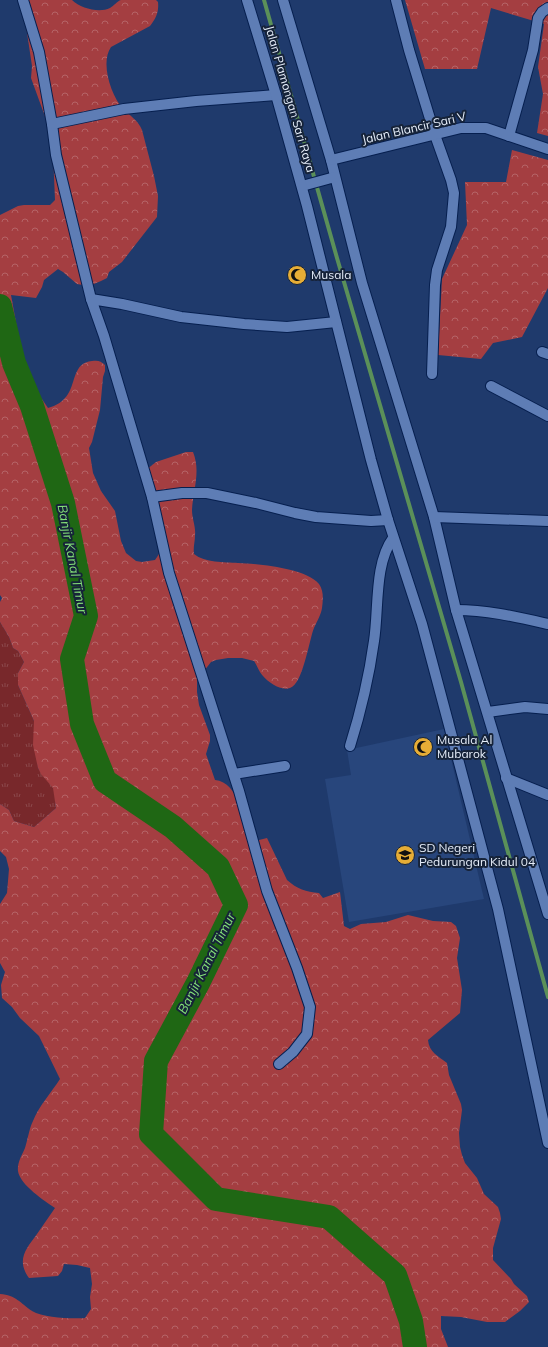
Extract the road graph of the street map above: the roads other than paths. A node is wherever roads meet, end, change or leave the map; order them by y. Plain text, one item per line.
1 (23, 0) edge
2 (247, 0) edge
3 (283, 0) edge
4 (396, 0) edge
5 (548, 8) edge
6 (276, 95) junction
7 (52, 124) junction
8 (435, 135) junction
9 (509, 136) junction
10 (548, 149) edge
11 (331, 160) junction
12 (335, 176) junction
13 (305, 185) junction
14 (91, 299) junction
15 (336, 322) junction
16 (432, 374) dead end
17 (491, 386) dead end
18 (548, 416) edge
19 (152, 497) junction
20 (434, 517) junction
21 (388, 520) junction
22 (548, 521) edge
23 (394, 538) junction
24 (456, 610) junction
25 (548, 624) edge
26 (548, 709) edge
27 (488, 712) junction
28 (350, 746) dead end
29 (285, 766) dead end
30 (234, 774) junction
31 (506, 778) junction
32 (548, 795) edge
33 (548, 914) edge
34 (279, 1064) dead end
35 (548, 1143) edge

1 - 7 street
2 - 6 street, Jalan Plamongan Sari Raya
3 - 11 street
4 - 8 street
5 - 9 street
6 - 7 street
6 - 13 street, Jalan Plamongan Sari Raya
7 - 14 street
8 - 9 street, Jalan Blancir Sari V
8 - 11 street, Jalan Blancir Sari V
8 - 16 street
9 - 10 street, Jalan Blancir Sari V
11 - 12 street
12 - 13 street
12 - 20 street
13 - 15 street, Jalan Plamongan Sari Raya
14 - 15 street
14 - 19 street
15 - 21 street, Jalan Plamongan Sari Raya
17 - 18 street
19 - 21 street
19 - 30 street
20 - 22 street
20 - 24 street
21 - 23 street, Jalan Plamongan Sari Raya
23 - 28 street
23 - 35 street, Jalan Plamongan Sari Raya
24 - 25 street
24 - 27 street
26 - 27 street
27 - 31 street
29 - 30 street
30 - 34 street
31 - 32 street
31 - 33 street

